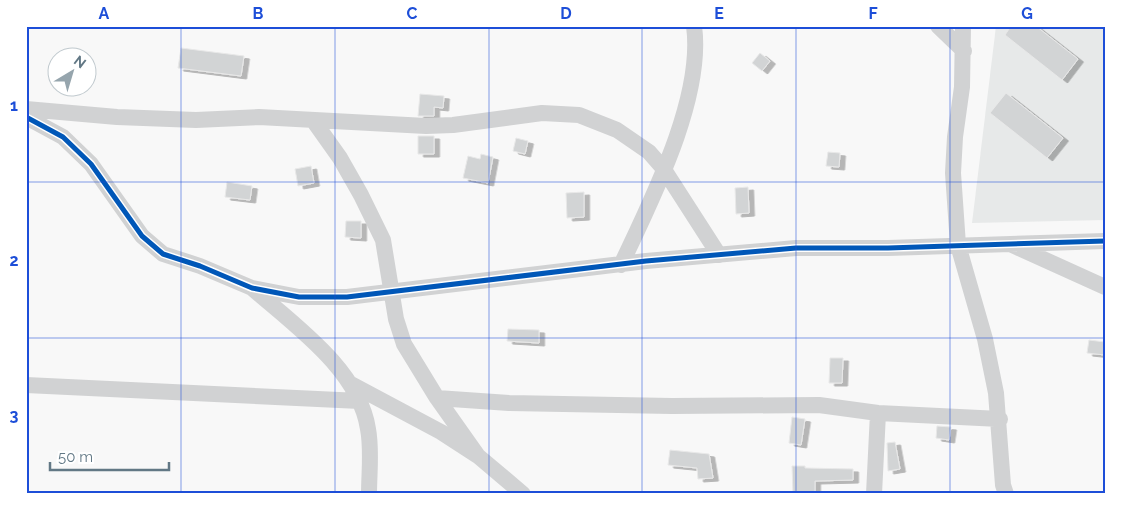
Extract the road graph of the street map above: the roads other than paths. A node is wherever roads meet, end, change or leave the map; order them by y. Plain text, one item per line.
1 (694, 26) edge
2 (938, 26) edge
3 (963, 26) edge
4 (964, 51) junction
5 (26, 109) edge
6 (26, 117) edge
7 (313, 120) junction
8 (663, 168) junction
9 (1105, 241) edge
10 (1008, 243) junction
11 (958, 245) junction
12 (719, 255) junction
13 (621, 265) junction
14 (1105, 287) edge
15 (252, 288) junction
16 (392, 292) junction
17 (349, 383) junction
18 (26, 385) edge
19 (437, 398) junction
20 (360, 401) junction
21 (878, 413) junction
22 (1000, 419) junction
23 (478, 456) junction
24 (369, 494) edge
25 (523, 494) edge
26 (874, 494) edge
27 (1006, 494) edge

1 - 8 street
2 - 4 street
3 - 4 street
4 - 11 street
5 - 7 street
6 - 15 street
7 - 8 street
7 - 16 street
8 - 12 street
8 - 13 street
9 - 10 street
10 - 11 street
10 - 14 street
11 - 12 street
11 - 22 street
12 - 13 street
13 - 16 street
15 - 16 street
15 - 17 street
16 - 19 street
17 - 20 street
17 - 23 street
18 - 20 street
19 - 21 street
19 - 23 street
20 - 24 street
21 - 22 street
21 - 26 street
22 - 27 street
23 - 25 street

